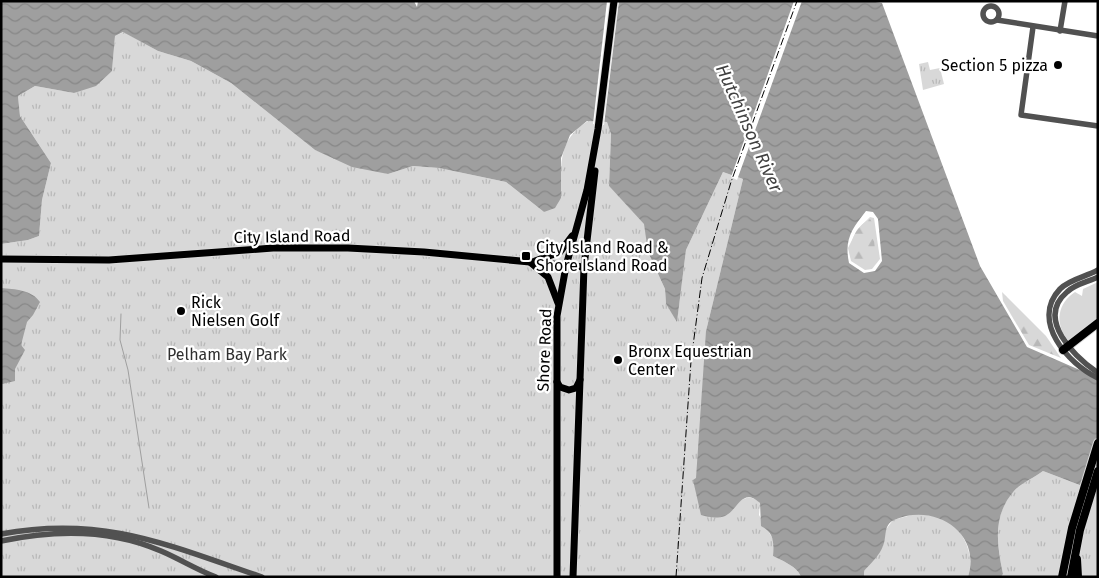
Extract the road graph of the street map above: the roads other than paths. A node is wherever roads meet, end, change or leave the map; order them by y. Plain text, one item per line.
1 (614, 1) edge
2 (1065, 1) edge
3 (997, 20) dead end
4 (1033, 27) junction
5 (1060, 31) junction
6 (1098, 36) edge
7 (1098, 126) edge
8 (598, 129) junction
9 (575, 233) junction
10 (1, 259) edge
11 (529, 262) junction
12 (566, 266) junction
13 (584, 267) junction
14 (1098, 270) edge
15 (1098, 276) edge
16 (558, 306) junction
17 (1098, 323) edge
18 (1065, 348) junction
19 (1098, 372) edge
20 (1098, 378) edge
21 (556, 379) junction
22 (580, 379) junction
23 (1098, 443) edge
24 (1098, 471) edge
25 (1076, 529) junction
26 (1, 534) edge
27 (1, 541) edge
28 (1076, 548) junction
29 (216, 577) edge
30 (262, 577) edge
31 (557, 577) edge
32 (574, 577) edge
33 (1062, 577) edge
34 (1071, 577) edge
35 (1078, 577) edge

1 - 8 main road, Shore Road
2 - 5 street
3 - 4 street
4 - 5 street
4 - 7 street
5 - 6 street
8 - 9 main road, Shore Road
8 - 13 main road, Shore Road
9 - 11 main road
9 - 12 main road, Shore Road
10 - 11 main road, City Island Road
11 - 12 main road, City Island Road
11 - 16 main road
12 - 13 main road, City Island Road
12 - 16 main road, Shore Road
13 - 22 main road, Shore Road
14 - 18 street
15 - 18 street
16 - 21 main road, Shore Road
17 - 18 highway
18 - 19 street
18 - 20 street
21 - 22 main road
21 - 31 main road, Shore Road
22 - 32 main road, Shore Road
23 - 25 highway
24 - 25 highway
25 - 28 highway
25 - 33 highway
26 - 30 street
27 - 29 street
28 - 34 highway
28 - 35 highway

